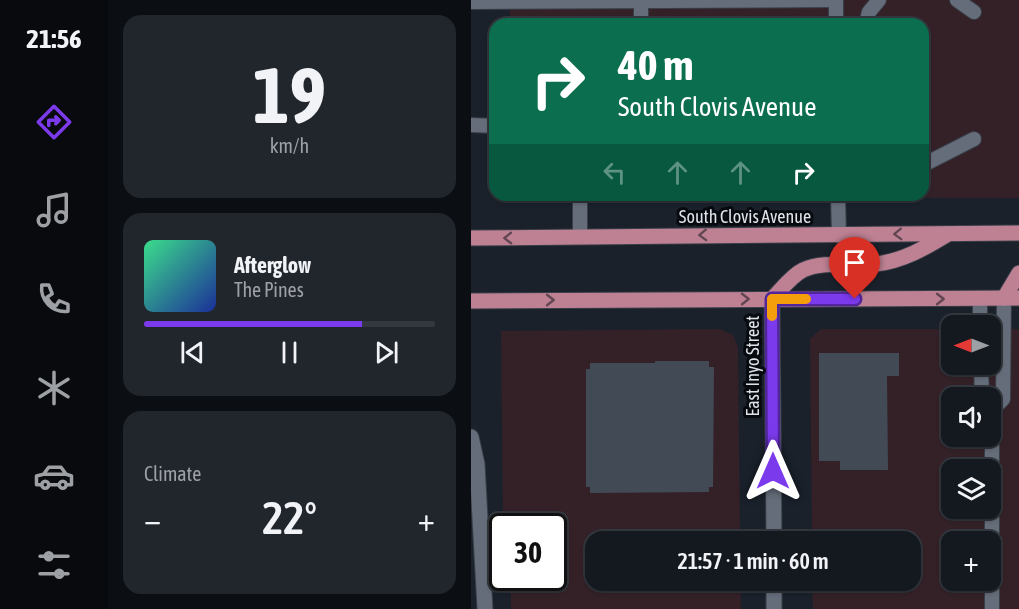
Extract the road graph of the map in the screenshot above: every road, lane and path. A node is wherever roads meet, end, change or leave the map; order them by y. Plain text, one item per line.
1 (836, 0) edge
2 (879, 0) edge
3 (957, 0) edge
4 (533, 1) edge
5 (641, 2) junction
6 (471, 3) edge
7 (974, 12) dead end
8 (641, 18) edge
9 (836, 18) edge
10 (867, 18) edge
11 (471, 125) edge
12 (489, 126) edge
13 (974, 139) dead end
14 (929, 162) edge
15 (580, 201) edge
16 (838, 201) edge
17 (951, 232) junction
18 (1019, 233) edge
19 (839, 236) junction
20 (580, 237) junction
21 (471, 238) edge
22 (1019, 273) edge
23 (1012, 298) edge
24 (772, 299) junction
25 (980, 299) junction
26 (471, 301) edge
27 (980, 315) edge
28 (1004, 368) junction
29 (1019, 368) edge
30 (1001, 401) edge
31 (471, 437) edge
32 (991, 447) edge
33 (774, 531) edge
34 (774, 591) edge
35 (485, 609) edge
36 (774, 609) edge
37 (992, 609) edge

1 - 5 lane
1 - 9 lane
2 - 10 lane
3 - 7 lane
4 - 5 lane
4 - 6 lane
5 - 8 lane
11 - 12 lane
13 - 14 lane
15 - 20 lane
16 - 19 lane
17 - 18 main road, South Clovis Avenue
17 -> 19 main road, South Clovis Avenue
17 - 24 main road
19 -> 20 main road, South Clovis Avenue
20 -> 21 main road, South Clovis Avenue
22 - 23 main road
23 - 25 main road
23 - 28 lane
24 -> 25 main road
26 -> 24 main road
24 - 33 street, East Inyo Street
25 - 27 lane
28 - 29 lane
28 - 30 lane
31 - 35 street
32 - 37 lane
34 - 36 street

